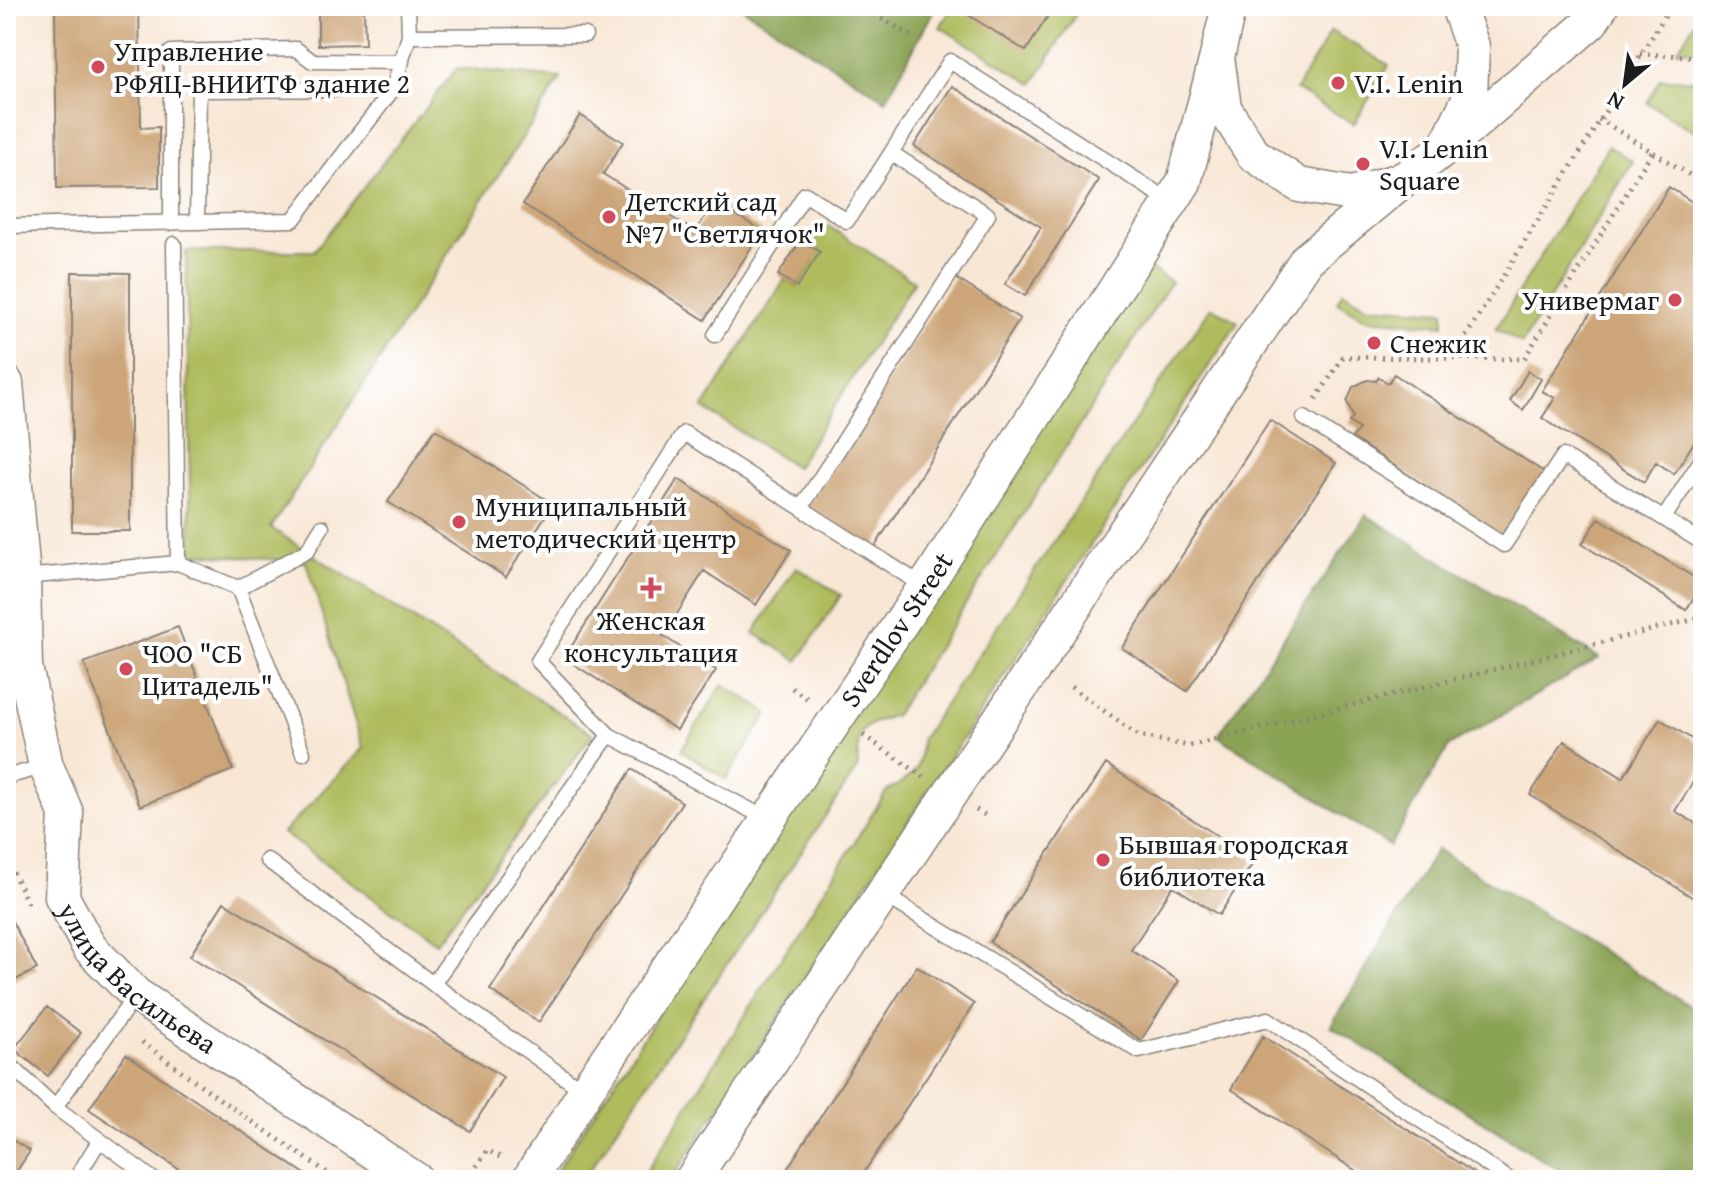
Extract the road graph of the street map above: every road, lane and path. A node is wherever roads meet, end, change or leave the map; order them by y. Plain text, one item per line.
1 (408, 6) edge
2 (861, 6) edge
3 (1228, 6) edge
4 (1458, 6) edge
5 (1601, 6) edge
6 (1671, 6) edge
7 (585, 35) dead end
8 (409, 36) junction
9 (916, 39) dead end
10 (1639, 54) junction
11 (1217, 57) junction
12 (1703, 57) edge
13 (402, 62) junction
14 (393, 89) junction
15 (1599, 119) junction
16 (1445, 148) junction
17 (1652, 152) junction
18 (891, 153) junction
19 (1404, 179) junction
20 (1703, 183) edge
21 (1171, 202) junction
22 (197, 222) junction
23 (171, 223) junction
24 (6, 226) edge
25 (174, 244) dead end
26 (715, 335) dead end
27 (1453, 357) junction
28 (6, 383) edge
29 (1304, 418) joint
30 (1703, 457) edge
31 (801, 508) junction
32 (1664, 518) junction
33 (322, 527) dead end
34 (1703, 543) edge
35 (178, 563) junction
36 (23, 577) junction
37 (925, 587) junction
38 (238, 588) junction
39 (1703, 617) edge
40 (1071, 687) dead end
41 (792, 688) dead end
42 (837, 717) junction
43 (609, 735) junction
44 (303, 753) dead end
45 (46, 766) junction
46 (6, 777) edge
47 (949, 794) junction
48 (987, 816) dead end
49 (767, 820) junction
50 (267, 860) dead end
51 (884, 895) junction
52 (433, 984) junction
53 (136, 995) junction
54 (6, 1061) edge
55 (585, 1092) junction
56 (55, 1107) junction
57 (99, 1141) junction
58 (75, 1180) edge
59 (154, 1180) edge
60 (416, 1180) edge
61 (529, 1180) edge
62 (692, 1180) edge
63 (1510, 1180) edge

1 - 8 lane
2 - 9 path
3 - 11 street, Sverdlov Street
4 - 16 street
5 - 16 street
6 - 10 path
7 - 8 lane
8 - 13 lane
10 - 12 path
10 - 15 path
11 - 19 street
11 - 21 street, Sverdlov Street
13 - 14 lane
13 - 23 lane
14 - 22 lane
14 - 22 lane
15 - 17 path
15 - 27 path
16 - 19 street
17 - 20 path
17 - 27 path
18 - 21 lane
18 - 26 lane
18 - 31 lane
19 - 47 street
21 - 37 street, Sverdlov Street
22 - 23 lane
23 - 24 lane
25 - 35 lane
27 - 29 path
28 - 36 street, улица Васильева
29 - 32 lane
30 - 32 lane
31 - 37 lane
31 - 43 lane
32 - 34 lane
33 - 38 lane
35 - 36 lane
35 - 38 lane
36 - 45 street, улица Васильева
37 - 42 street, Sverdlov Street
38 - 44 lane
39 - 40 path
41 - 42 path
42 - 47 path
42 - 49 street, Sverdlov Street
43 - 49 lane
43 - 52 lane
45 - 46 lane
45 - 53 street, улица Васильева
47 - 48 path
47 - 51 street
49 - 55 street, Sverdlov Street
50 - 52 lane
51 - 62 street
51 - 63 lane
52 - 55 lane
53 - 56 lane
53 - 60 street, улица Васильева
54 - 56 lane
55 - 61 street, Sverdlov Street
56 - 57 lane
57 - 58 lane
57 - 59 lane

